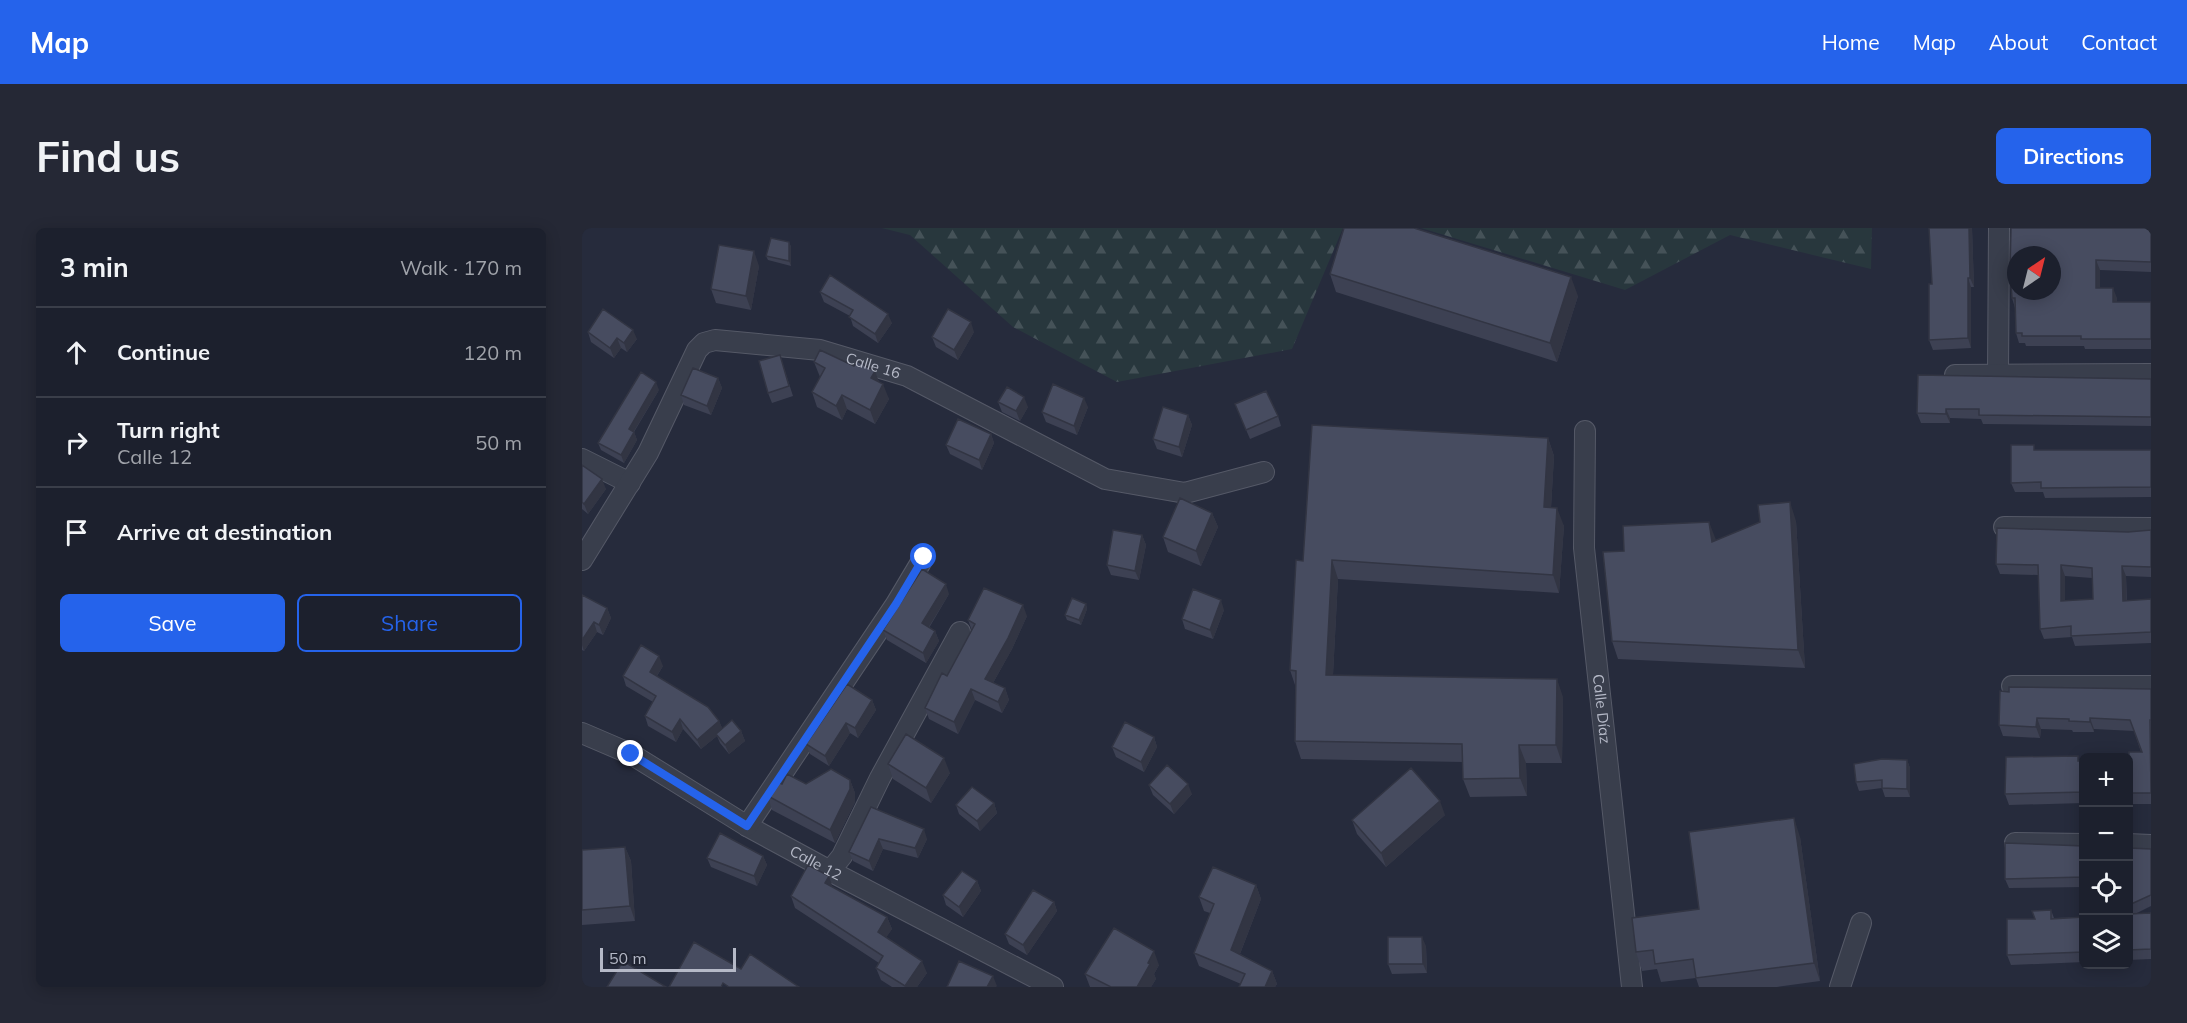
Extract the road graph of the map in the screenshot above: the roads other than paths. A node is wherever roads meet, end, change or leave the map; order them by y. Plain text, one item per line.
1 (1999, 228) edge
2 (1998, 374) junction
3 (2151, 374) edge
4 (1955, 375) edge
5 (1585, 431) dead end
6 (582, 459) edge
7 (1264, 472) dead end
8 (630, 483) junction
9 (2004, 527) edge
10 (2151, 528) edge
11 (924, 557) dead end
12 (582, 560) edge
13 (960, 632) dead end
14 (2012, 686) edge
15 (2151, 686) edge
16 (582, 733) edge
17 (747, 826) junction
18 (2015, 843) edge
19 (2079, 844) edge
20 (2133, 844) edge
21 (2151, 844) edge
22 (830, 871) junction
23 (1862, 923) dead end
24 (1053, 987) edge
25 (1632, 987) edge
26 (1840, 987) edge

1 - 2 street
2 - 3 street
2 - 4 street
5 - 25 street, Calle Díaz
6 - 8 street
7 - 8 street, Calle 16
8 - 12 street, Calle 16
9 - 10 street
11 - 17 street
13 - 22 street
14 - 15 street
16 - 17 street, Calle 12
17 - 22 street, Calle 12
18 - 19 street
20 - 21 street
22 - 24 street, Calle 12
23 - 26 street

